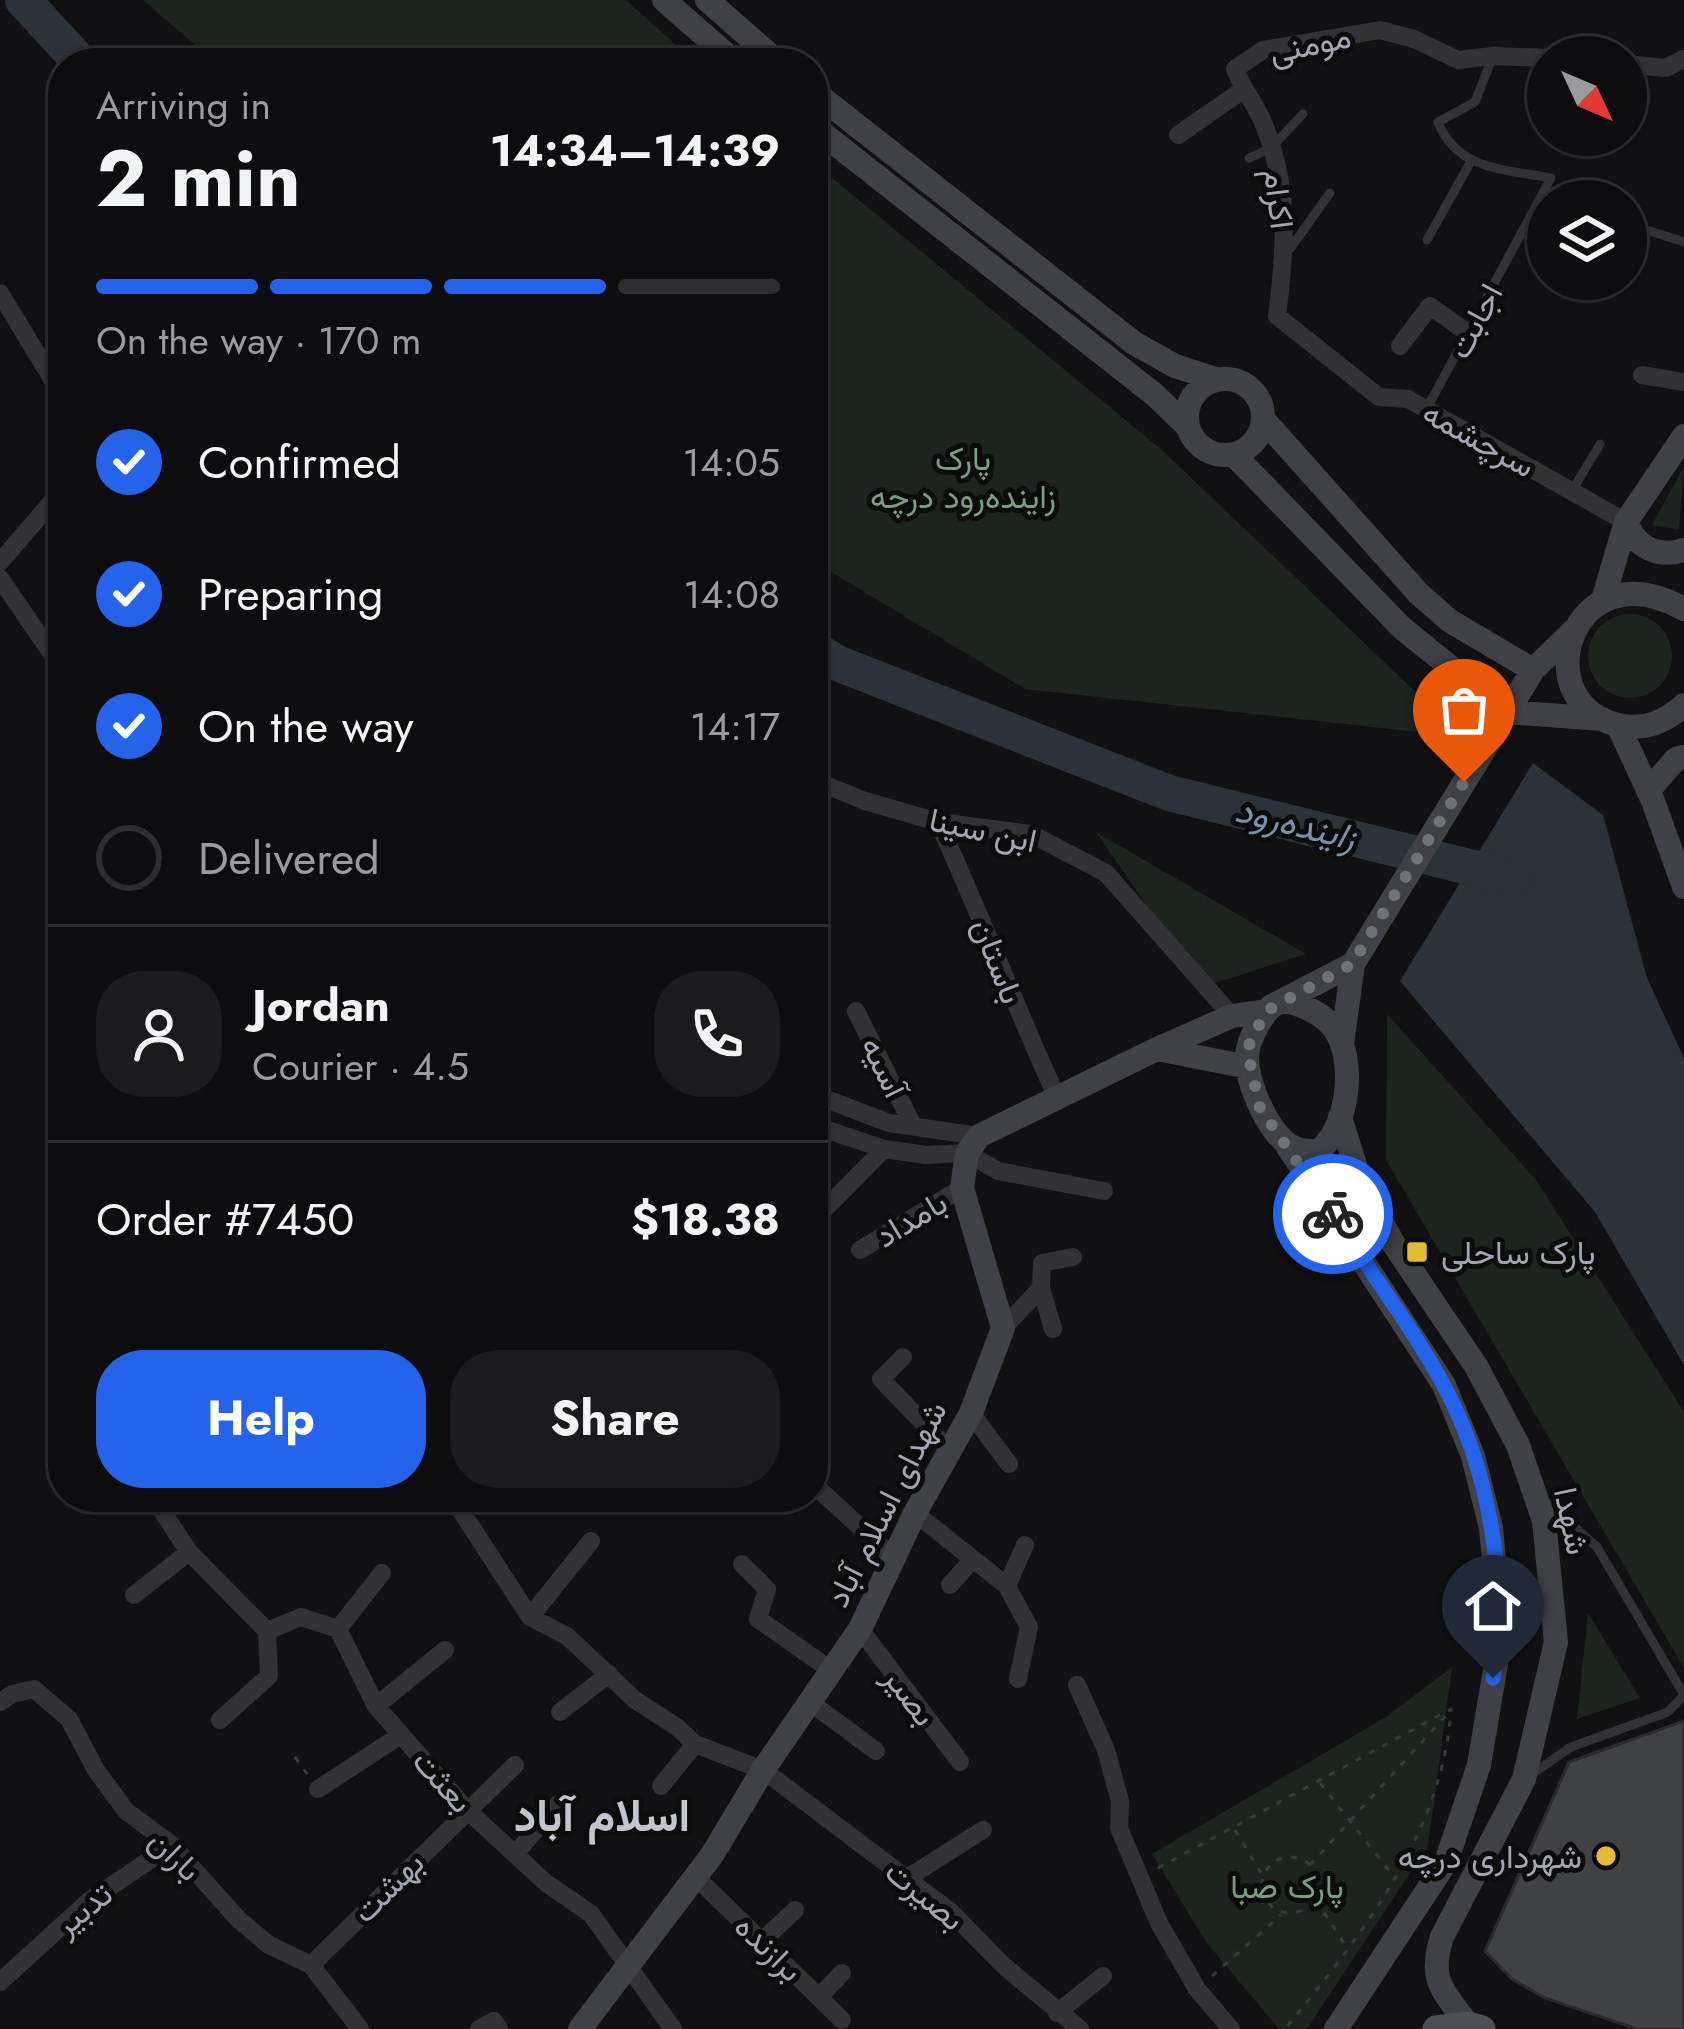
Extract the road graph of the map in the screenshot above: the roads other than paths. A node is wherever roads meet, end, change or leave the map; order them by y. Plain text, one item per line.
1 (664, 0) edge
2 (707, 0) edge
3 (719, 48) edge
4 (762, 48) edge
5 (1492, 56) junction
6 (1527, 57) edge
7 (1684, 59) edge
8 (1647, 66) edge
9 (1243, 90) junction
10 (828, 103) edge
11 (1303, 114) dead end
12 (1178, 135) dead end
13 (828, 138) edge
14 (1271, 148) junction
15 (1249, 158) dead end
16 (1472, 161) junction
17 (1330, 193) dead end
18 (1647, 230) edge
19 (1427, 240) dead end
20 (1684, 242) edge
21 (1285, 254) junction
22 (0, 293) edge
23 (1277, 316) joint
24 (1468, 334) junction
25 (1400, 346) dead end
26 (48, 372) edge
27 (1642, 375) dead end
28 (1215, 380) junction
29 (1684, 382) edge
30 (1426, 410) junction
31 (1263, 419) junction
32 (1187, 427) junction
33 (1684, 436) edge
34 (1600, 444) dead end
35 (1234, 454) junction
36 (1572, 491) junction
37 (48, 506) edge
38 (1626, 521) junction
39 (1684, 550) edge
40 (0, 562) edge
41 (0, 578) edge
42 (1604, 600) junction
43 (1684, 609) edge
44 (1574, 629) junction
45 (48, 648) edge
46 (1533, 670) junction
47 (1684, 705) edge
48 (1506, 712) junction
49 (1610, 722) junction
50 (1684, 758) edge
51 (828, 786) edge
52 (1648, 791) junction
53 (938, 821) junction
54 (1684, 887) edge
55 (1352, 964) junction
56 (1274, 1006) junction
57 (856, 1011) dead end
58 (1232, 1016) junction
59 (1342, 1043) junction
60 (1157, 1049) junction
61 (1248, 1067) junction
62 (828, 1100) edge
63 (1058, 1100) junction
64 (1340, 1117) junction
65 (912, 1124) junction
66 (828, 1131) edge
67 (973, 1144) junction
68 (1286, 1144) junction
69 (884, 1150) junction
70 (962, 1189) junction
71 (1105, 1191) dead end
72 (828, 1206) edge
73 (860, 1250) dead end
74 (1073, 1257) dead end
75 (1041, 1288) junction
76 (1003, 1328) junction
77 (1052, 1329) dead end
78 (903, 1357) dead end
79 (971, 1413) junction
80 (950, 1450) junction
81 (1009, 1464) dead end
82 (1534, 1493) junction
83 (828, 1498) edge
84 (163, 1512) edge
85 (463, 1512) edge
86 (915, 1513) junction
87 (591, 1540) dead end
88 (1025, 1545) dead end
89 (189, 1552) junction
90 (894, 1558) junction
91 (971, 1562) junction
92 (742, 1564) dead end
93 (382, 1573) dead end
94 (950, 1585) dead end
95 (1007, 1586) junction
96 (134, 1595) dead end
97 (530, 1617) junction
98 (338, 1629) junction
99 (860, 1629) junction
100 (267, 1631) junction
101 (445, 1651) dead end
102 (831, 1670) junction
103 (609, 1674) junction
104 (1018, 1679) dead end
105 (1077, 1685) dead end
106 (0, 1702) edge
107 (810, 1702) junction
108 (376, 1706) junction
109 (560, 1712) dead end
110 (220, 1720) dead end
111 (401, 1735) junction
112 (695, 1744) junction
113 (876, 1751) dead end
114 (960, 1762) dead end
115 (515, 1765) dead end
116 (764, 1770) junction
117 (1525, 1779) junction
118 (661, 1786) dead end
119 (318, 1789) dead end
120 (557, 1804) dead end
121 (466, 1809) junction
122 (983, 1830) dead end
123 (172, 1845) junction
124 (515, 1854) junction
125 (696, 1876) junction
126 (907, 1878) junction
127 (795, 1910) dead end
128 (762, 1942) junction
129 (630, 1963) junction
130 (311, 1965) junction
131 (842, 1973) dead end
132 (1103, 1976) dead end
133 (0, 1982) edge
134 (819, 1997) junction
135 (1057, 2013) junction
136 (842, 2020) dead end
137 (1475, 2027) edge
138 (582, 2028) edge
139 (360, 2029) edge
140 (479, 2029) edge
141 (500, 2029) edge
142 (673, 2029) edge
143 (1080, 2029) edge
144 (1231, 2029) edge
145 (1336, 2029) edge
146 (1436, 2029) edge

1 - 3 main road
2 - 4 main road
5 - 6 street, مومنی
5 - 9 street, مومنی
5 - 16 lane
7 - 8 street
9 - 12 street
9 - 14 street, اکرام
10 - 28 main road
11 - 14 lane
13 - 32 main road
14 - 15 lane
14 - 21 street, اکرام
16 - 19 lane
16 - 24 lane, اجابت
17 - 21 lane
18 - 20 lane
21 - 23 street, اکرام
22 - 26 street
23 - 30 street, سرچشمه
24 - 25 street
24 - 30 lane, اجابت
27 - 29 street
28 - 31 main road
28 - 32 main road
30 - 36 street, سرچشمه
31 - 35 main road
31 - 46 main road
32 - 35 main road
33 - 38 main road
34 - 36 lane
35 - 48 main road
36 - 38 street, سرچشمه
37 - 40 street
38 - 39 main road
38 - 42 main road
41 - 45 street
42 - 43 main road
42 - 44 main road
44 - 46 main road
44 - 49 main road
46 - 48 main road
47 - 49 main road
48 - 49 main road
48 - 55 main road
49 - 52 main road
50 - 52 main road
51 - 53 street, ابن سینا
52 - 54 main road
53 - 58 street, ابن سینا
53 - 63 street, باستان
55 - 56 main road
55 - 59 main road
56 - 58 main road
56 - 59 main road
56 - 61 main road
57 - 65 street, آسیه
58 - 60 main road
59 - 64 main road
60 - 61 main road
60 - 63 main road
61 - 68 main road
62 - 65 street
63 - 67 main road
64 - 68 main road
64 - 82 main road, شهدا
65 - 67 street
66 - 69 street
67 - 69 street
67 - 70 main road
67 - 71 street
68 - 145 main road
69 - 72 street
70 - 73 street, بامداد
70 - 76 main road
74 - 75 street
75 - 76 street
75 - 77 street
76 - 79 main road, شهدای اسلام آباد
78 - 80 street
79 - 80 main road, شهدای اسلام آباد
79 - 81 street
80 - 86 main road, شهدای اسلام آباد
82 - 117 main road, شهدا
82 - 117 lane
83 - 90 street
84 - 89 street
85 - 97 street
86 - 90 main road, شهدای اسلام آباد
86 - 91 street
87 - 97 street
88 - 95 street
89 - 96 street
89 - 100 street
90 - 99 main road, شهدای اسلام آباد
91 - 94 street
91 - 95 street
92 - 102 street
93 - 98 street
95 - 104 street
97 - 103 street, بصیرت
98 - 100 street
98 - 108 street, بعثت
99 - 102 main road, شهدای اسلام آباد
99 - 114 street, بصیر
100 - 110 street
101 - 108 street
102 - 107 main road, شهدای اسلام آباد
103 - 109 street
103 - 112 street, بصیرت
105 - 144 street
106 - 123 street, باران
107 - 113 street
107 - 116 main road, شهدای اسلام آباد
108 - 111 street, بعثت
111 - 119 street
111 - 121 street, بعثت
112 - 116 street, بصیرت
112 - 118 street
115 - 121 street, بهشت
116 - 125 main road, شهدای اسلام آباد
116 - 126 street, بصیرت
117 - 137 main road, شهدا
120 - 124 street
121 - 124 street, بعثت
121 - 130 street, بهشت
122 - 126 street
123 - 130 street, باران
123 - 133 street, تدبیر
124 - 129 street, بعثت
125 - 128 street, برازنده
125 - 129 main road, شهدای اسلام آباد
126 - 135 street, بصیرت
127 - 128 street
128 - 134 street, برازنده
129 - 138 main road, شهدای اسلام آباد
129 - 142 street, بعثت
130 - 139 street, باران
131 - 134 street
132 - 135 street
134 - 136 street, برازنده
135 - 143 street, بصیرت
137 - 146 main road
140 - 141 street

